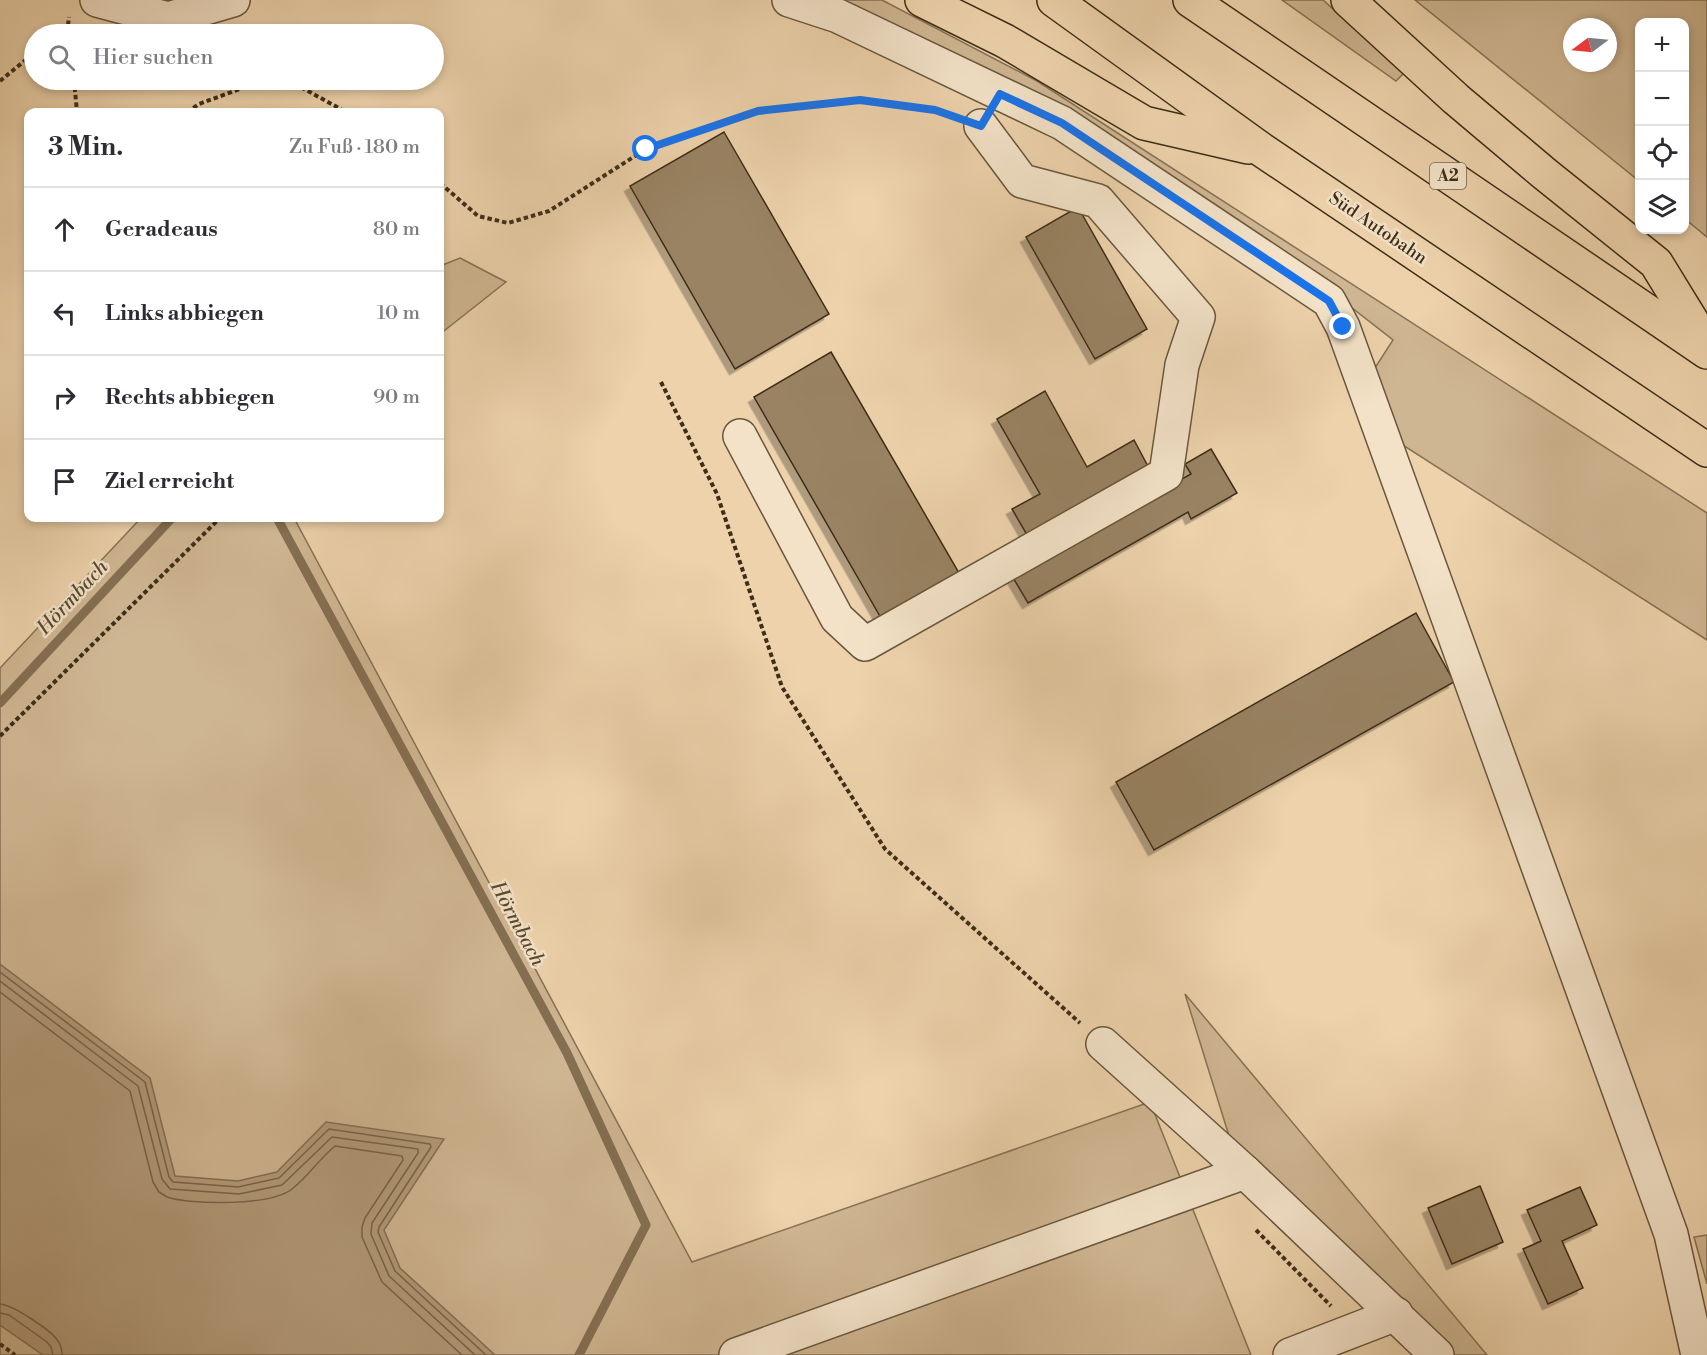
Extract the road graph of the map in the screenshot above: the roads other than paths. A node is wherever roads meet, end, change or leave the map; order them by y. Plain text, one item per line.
1 (233, 0) edge
2 (789, 0) edge
3 (922, 0) edge
4 (1054, 0) edge
5 (1190, 0) edge
6 (1348, 0) edge
7 (84, 4) edge
8 (981, 126) road end
9 (1262, 150) junction
10 (1707, 345) edge
11 (1707, 352) edge
12 (741, 436) dead end
13 (1707, 450) edge
14 (1103, 1044) road end
15 (1245, 1172) junction
16 (1396, 1314) junction
17 (736, 1355) edge
18 (1290, 1355) edge
19 (1437, 1355) edge
20 (1698, 1355) edge

1 - 7 lane
2 - 20 lane
3 - 9 highway
4 - 9 highway, Süd Autobahn
5 - 11 highway, A2
6 - 10 highway
8 - 12 lane
9 - 13 highway, Süd Autobahn
14 - 15 lane
15 - 16 lane
15 - 17 lane
16 - 18 lane
16 - 19 lane

